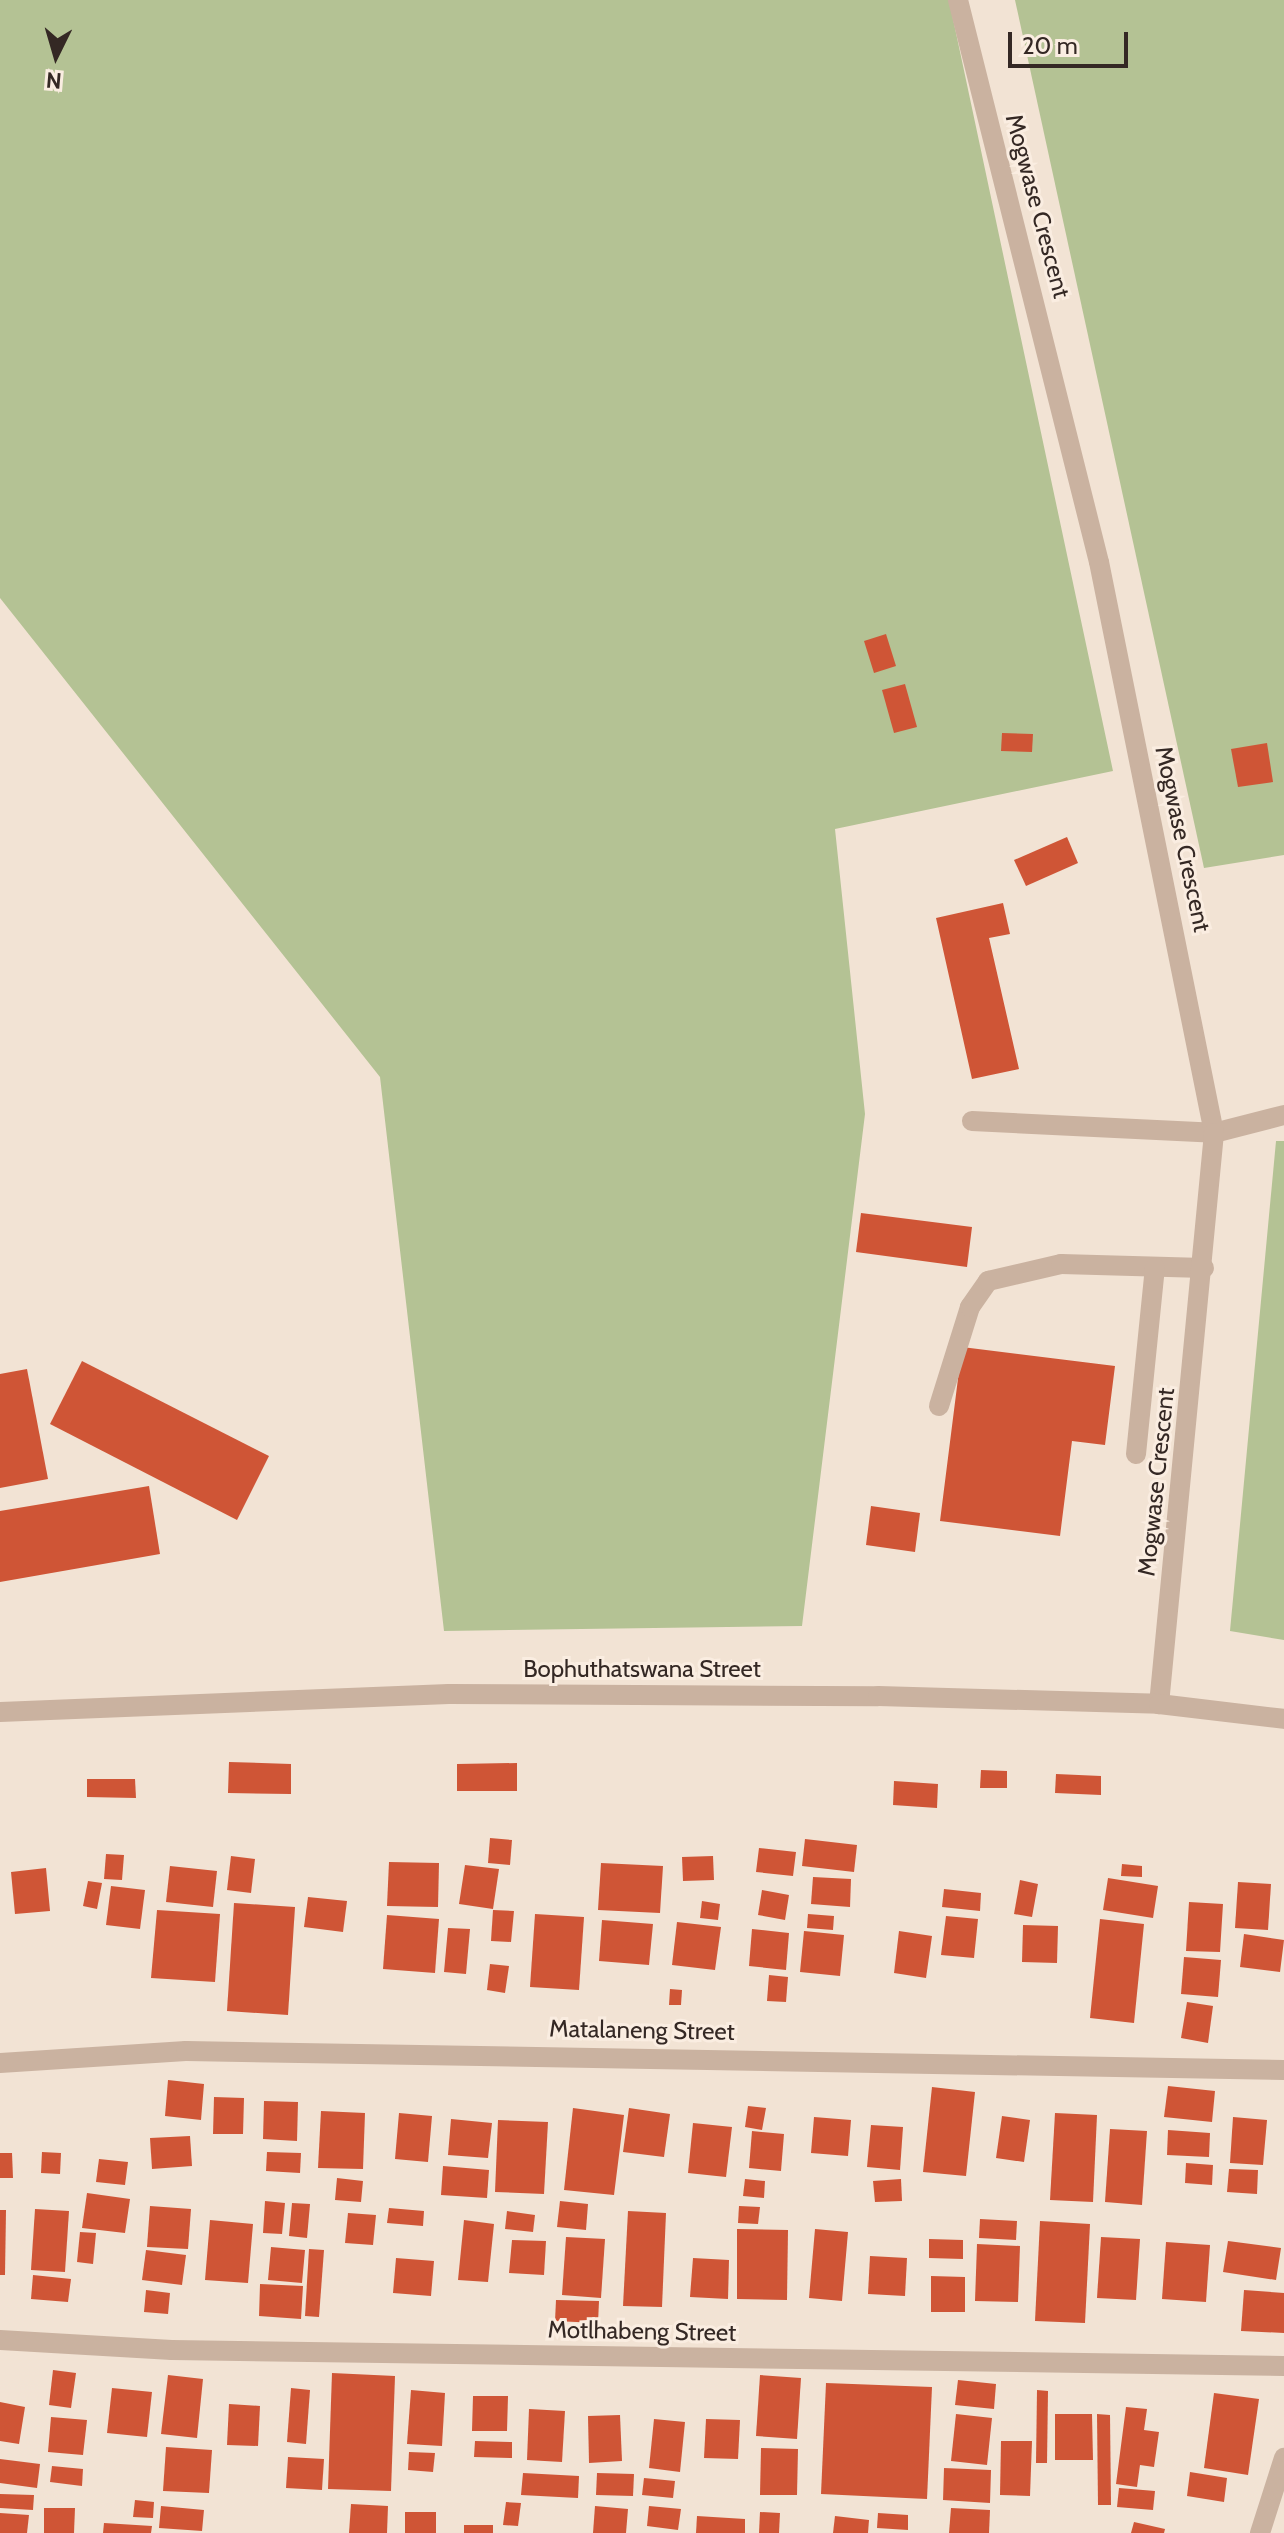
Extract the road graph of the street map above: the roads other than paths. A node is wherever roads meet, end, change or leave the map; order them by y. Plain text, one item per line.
1 (958, 0) edge
2 (1284, 1115) edge
3 (972, 1121) dead end
4 (1214, 1133) junction
5 (1155, 1268) junction
6 (1204, 1268) junction
7 (939, 1406) dead end
8 (1136, 1454) dead end
9 (1159, 1704) junction
10 (0, 1712) edge
11 (1284, 1719) edge
12 (0, 2063) edge
13 (1284, 2070) edge
14 (0, 2340) edge
15 (1284, 2366) edge
16 (1284, 2458) edge
17 (1260, 2533) edge

1 - 4 street, Mogwase Crescent
2 - 4 street
3 - 4 street
4 - 6 street, Mogwase Crescent
5 - 6 street
5 - 7 street
5 - 8 street
6 - 9 street, Mogwase Crescent
9 - 10 street, Bophuthatswana Street
9 - 11 street, Bophuthatswana Street
12 - 13 street, Matalaneng Street
14 - 15 street, Motlhabeng Street
16 - 17 street

